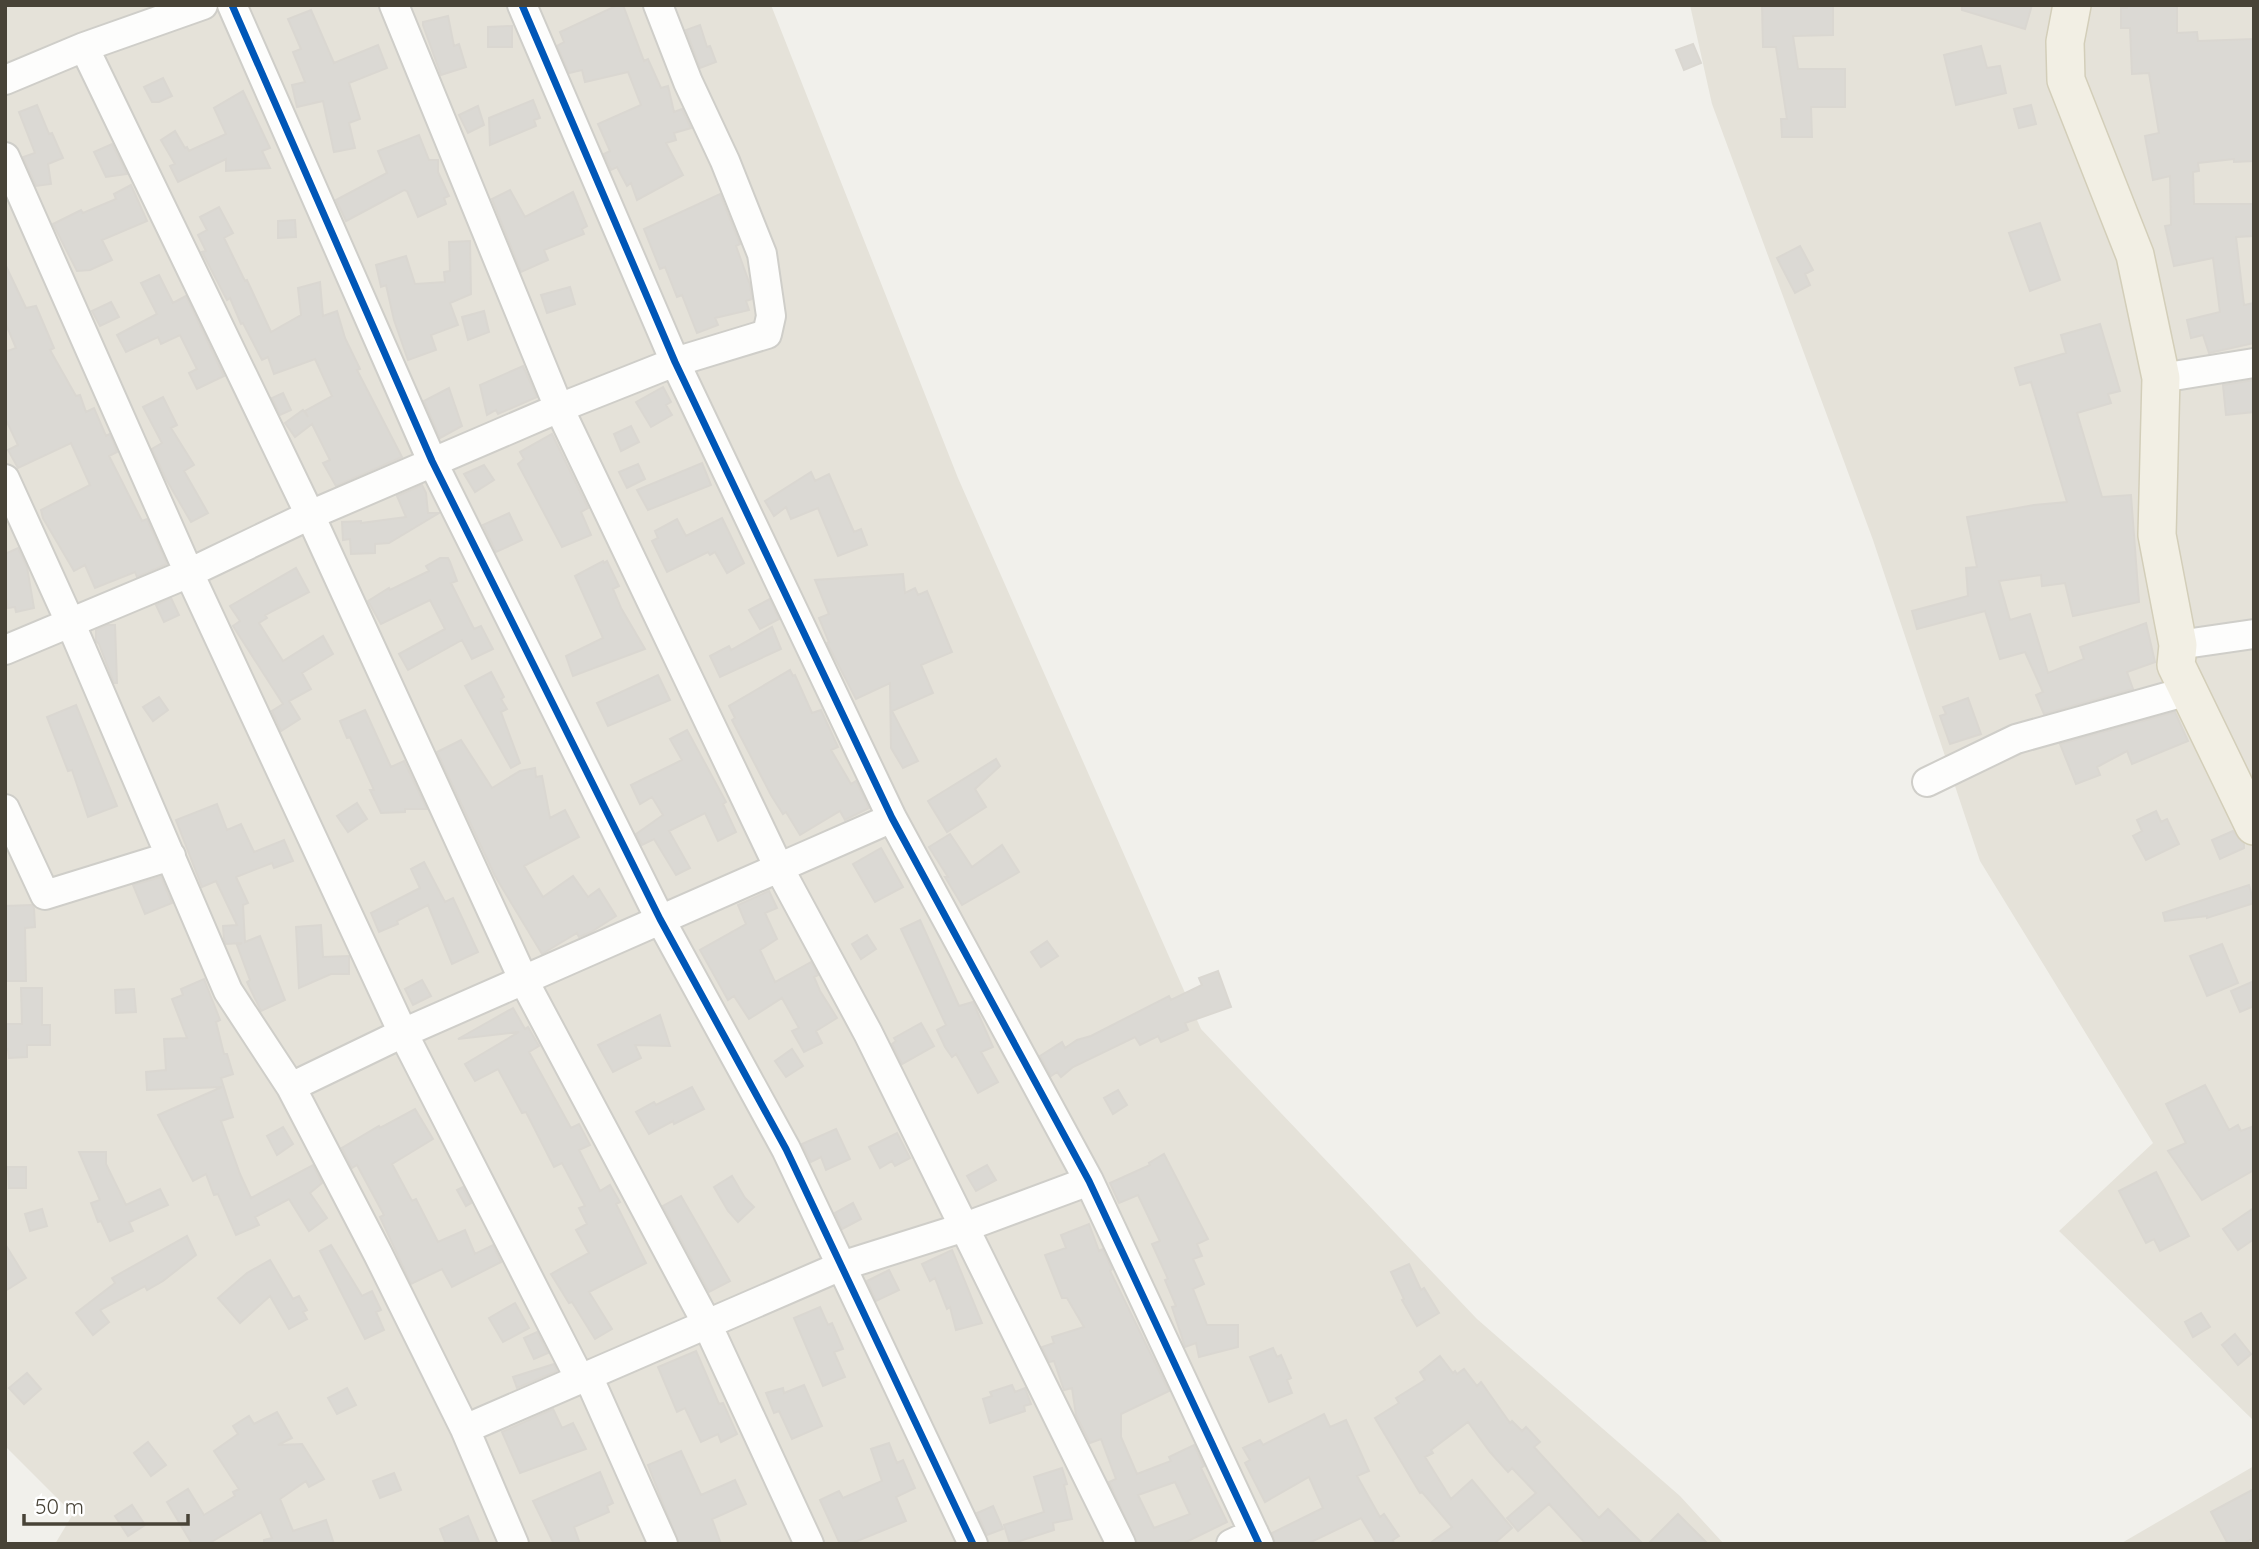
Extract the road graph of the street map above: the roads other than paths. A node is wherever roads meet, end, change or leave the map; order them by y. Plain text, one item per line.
1 (203, 5) edge
2 (232, 5) edge
3 (394, 5) edge
4 (523, 5) edge
5 (659, 5) edge
6 (2072, 5) edge
7 (84, 47) junction
8 (5, 80) edge
9 (5, 157) edge
10 (675, 362) junction
11 (2254, 363) edge
12 (2161, 378) junction
13 (559, 408) junction
14 (432, 461) junction
15 (5, 479) edge
16 (310, 515) junction
17 (189, 573) junction
18 (70, 622) junction
19 (2254, 635) edge
20 (2178, 645) junction
21 (5, 650) edge
22 (2188, 691) junction
23 (1927, 782) dead end
24 (5, 809) edge
25 (892, 818) junction
26 (2254, 826) edge
27 (171, 856) junction
28 (779, 868) junction
29 (660, 919) junction
30 (524, 981) junction
31 (402, 1032) junction
32 (291, 1087) junction
33 (1089, 1181) junction
34 (965, 1227) junction
35 (841, 1266) junction
36 (707, 1324) junction
37 (584, 1378) junction
38 (465, 1429) junction
39 (1248, 1540) edge
40 (514, 1544) edge
41 (663, 1544) edge
42 (809, 1544) edge
43 (973, 1544) edge
44 (1121, 1544) edge

1 - 7 street
2 - 14 street
3 - 13 street
4 - 10 street
5 - 10 street
6 - 12 main road
7 - 8 street
7 - 16 street
9 - 17 street
10 - 13 street
10 - 25 street
11 - 12 street
12 - 20 main road
13 - 14 street
13 - 28 street
14 - 16 street
14 - 29 street
15 - 18 street
16 - 17 street
16 - 30 street
17 - 18 street
17 - 31 street
18 - 21 street
18 - 27 street
19 - 20 street
20 - 22 main road
22 - 23 street
22 - 26 main road
24 - 27 street
25 - 28 street
25 - 33 street
27 - 32 street
28 - 29 street
28 - 34 street
29 - 30 street
29 - 35 street
30 - 31 street
30 - 36 street
31 - 32 street
31 - 37 street
32 - 38 street
33 - 34 street
33 - 39 street
34 - 35 street
34 - 44 street
35 - 36 street
35 - 43 street
36 - 37 street
36 - 42 street
37 - 38 street
37 - 41 street
38 - 40 street

